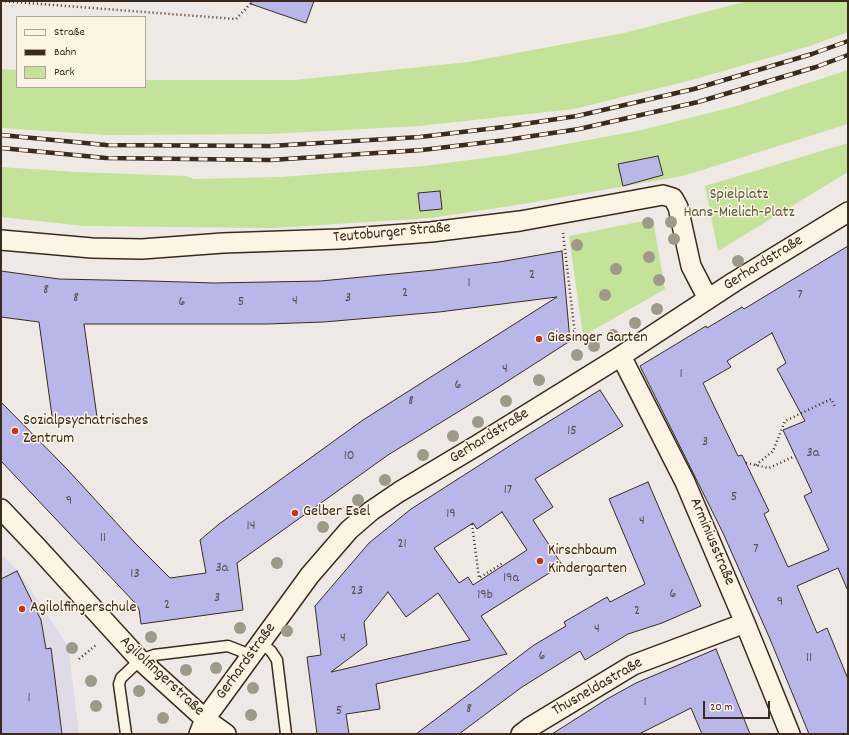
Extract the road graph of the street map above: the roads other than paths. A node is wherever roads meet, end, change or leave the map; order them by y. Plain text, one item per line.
1 (848, 212) edge
2 (1, 240) edge
3 (708, 299) junction
4 (621, 356) junction
5 (1, 509) edge
6 (745, 623) junction
7 (256, 649) junction
8 (140, 660) junction
9 (202, 726) edge
10 (126, 734) edge
11 (226, 734) edge
12 (286, 734) edge
13 (521, 734) edge
14 (790, 734) edge

1 - 3 street, Gerhardstraße
2 - 3 street, Teutoburger Straße
3 - 4 street, Gerhardstraße
4 - 6 street, Arminiusstraße
4 - 7 street, Gerhardstraße
5 - 8 street, Agilolfingerstraße
6 - 13 street, Thusneldastraße
6 - 14 street, Arminiusstraße
7 - 8 lane
7 - 9 street, Gerhardstraße
7 - 12 lane
8 - 9 street, Agilolfingerstraße
8 - 10 lane
9 - 11 street, Agilolfingerstraße

